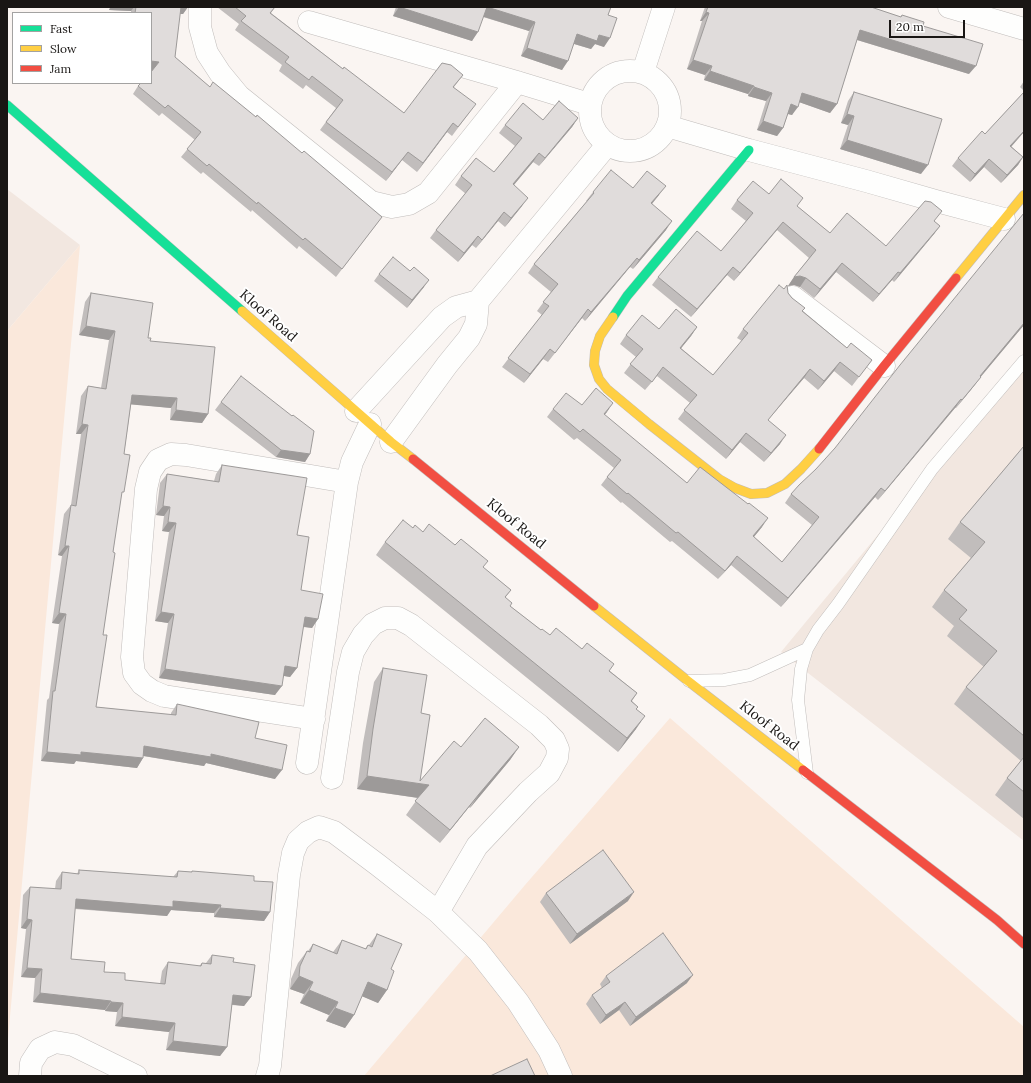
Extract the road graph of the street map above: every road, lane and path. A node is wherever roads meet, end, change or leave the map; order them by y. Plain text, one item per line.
1 (200, 7) edge
2 (664, 7) edge
3 (949, 7) edge
4 (309, 22) dead end
5 (1024, 29) edge
6 (643, 72) junction
7 (517, 82) junction
8 (590, 104) junction
9 (7, 105) edge
10 (667, 126) junction
11 (607, 145) junction
12 (749, 150) junction
13 (1024, 195) edge
14 (1004, 219) junction
15 (793, 297) edge
16 (478, 301) junction
17 (1024, 361) edge
18 (884, 366) junction
19 (363, 418) junction
20 (391, 442) junction
21 (347, 482) junction
22 (807, 649) junction
23 (688, 681) junction
24 (314, 719) junction
25 (308, 763) dead end
26 (807, 773) junction
27 (332, 778) dead end
28 (438, 912) junction
29 (1024, 944) edge
30 (30, 1076) edge
31 (136, 1076) edge
32 (267, 1076) edge
33 (561, 1076) edge

1 - 7 street
2 - 6 street
3 - 5 street
4 - 7 street
6 - 8 street
6 - 10 street
7 - 8 street
8 - 11 street
9 - 19 street, Kloof Road
10 - 11 street
10 - 12 street
11 - 16 street
12 - 14 street
12 - 18 street
13 - 14 street
14 - 18 street
15 - 18 street
16 - 19 street
16 - 20 street
17 - 22 lane
19 - 20 street, Kloof Road
19 - 21 street
20 - 23 street, Kloof Road
21 - 24 street
21 - 24 street
22 - 23 lane
22 - 26 lane
23 - 26 street, Kloof Road
24 - 25 street
26 - 29 street, Kloof Road
27 - 28 street
28 - 32 street
28 - 33 street
30 - 31 street

